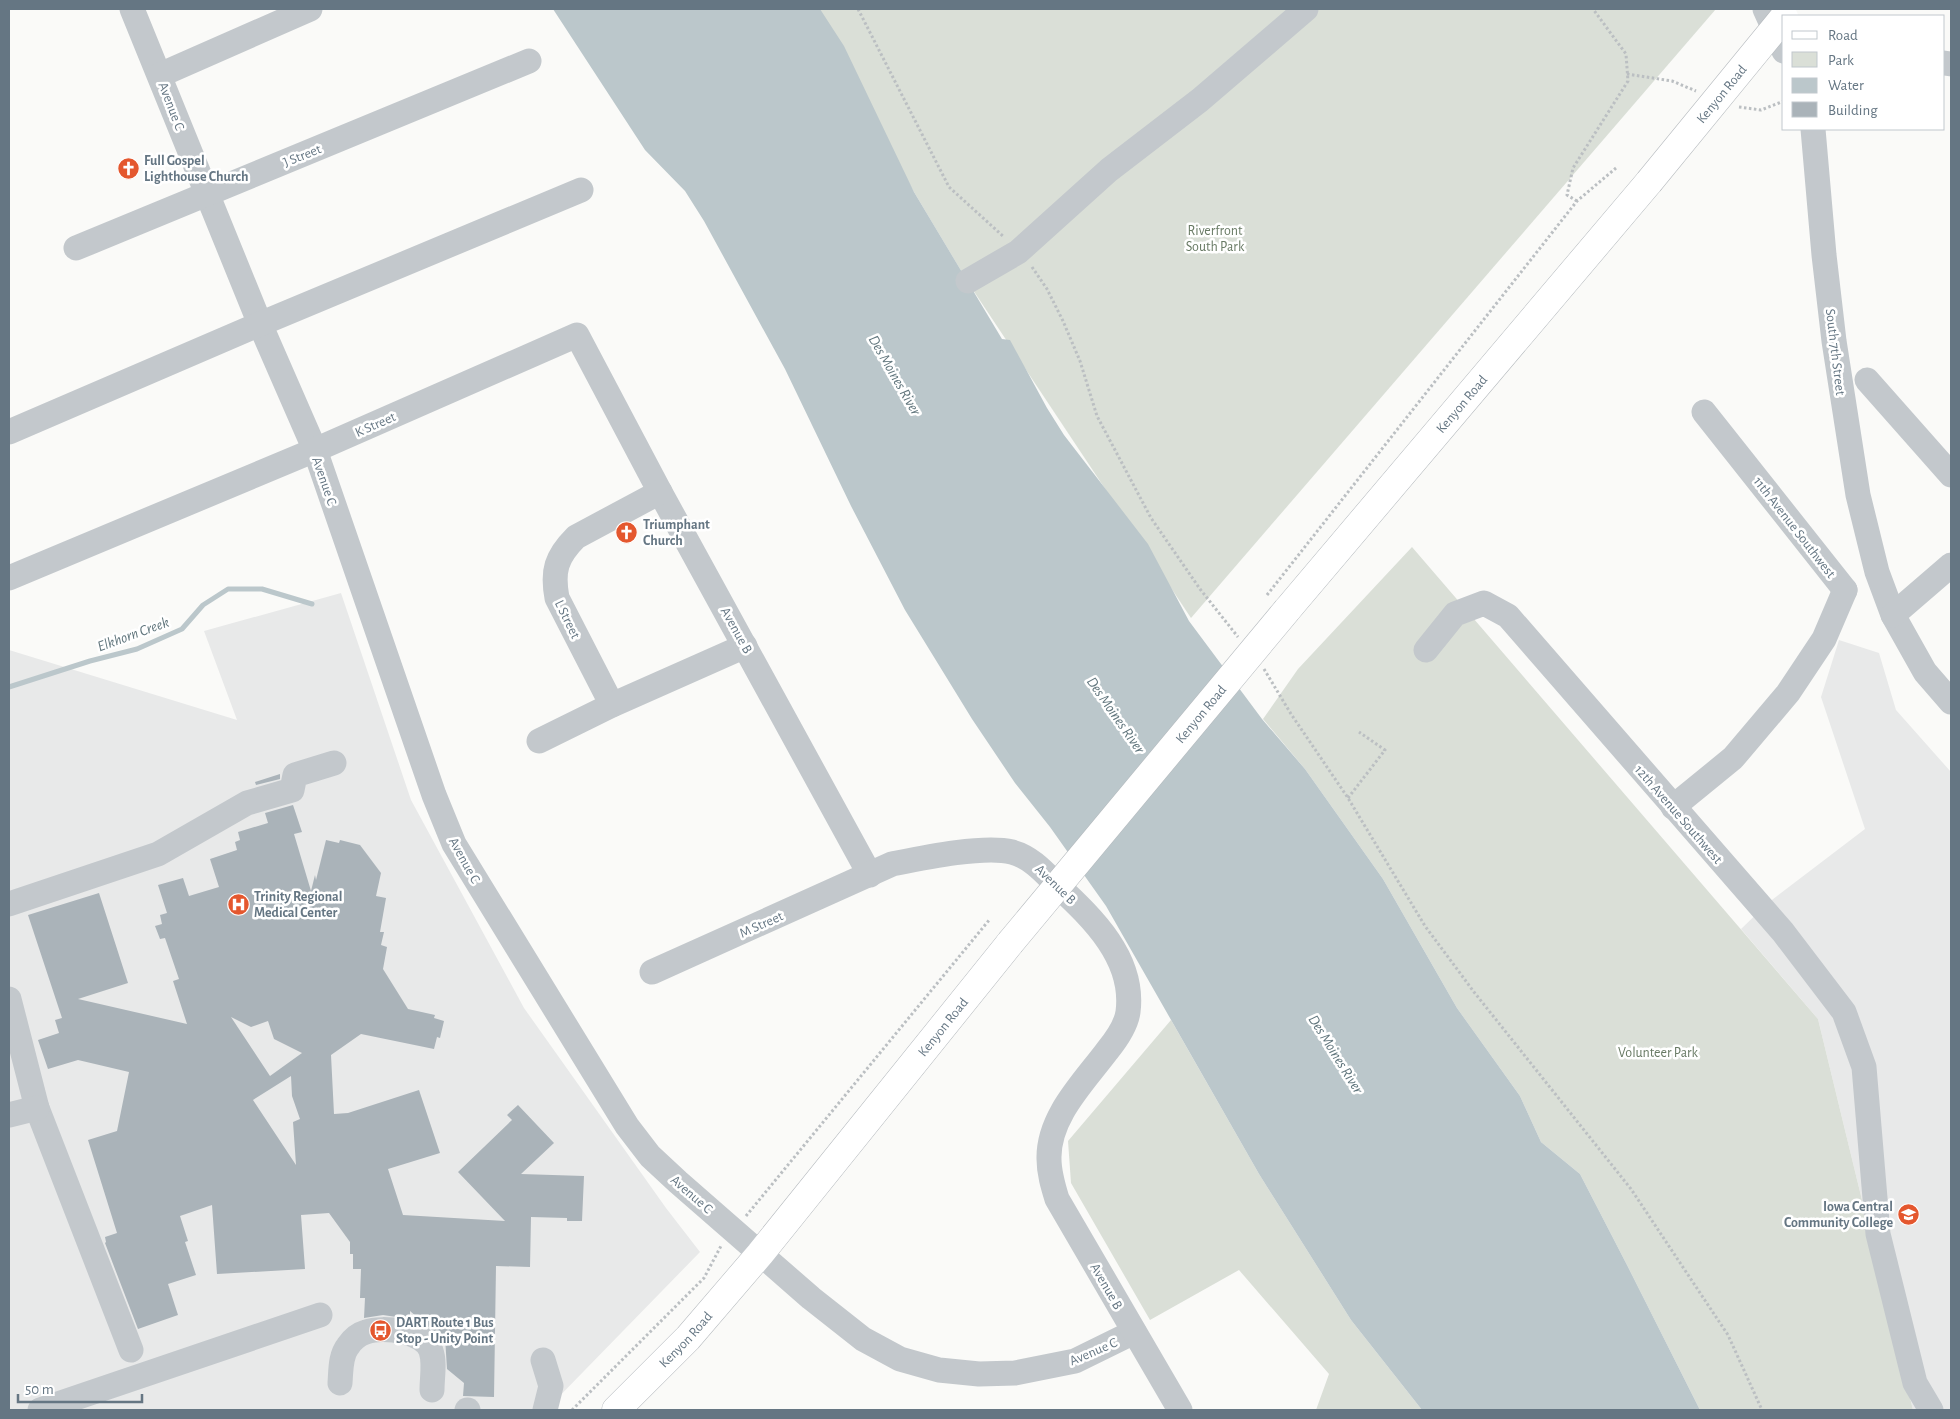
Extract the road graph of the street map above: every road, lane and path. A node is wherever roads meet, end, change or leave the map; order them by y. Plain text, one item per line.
1 (132, 9) edge
2 (310, 9) edge
3 (858, 9) edge
4 (1306, 9) edge
5 (1593, 9) edge
6 (1764, 9) edge
7 (1782, 19) edge
8 (1782, 47) edge
9 (529, 61) dead end
10 (160, 75) junction
11 (1813, 130) edge
12 (1616, 168) dead end
13 (581, 190) dead end
14 (207, 194) junction
15 (1576, 201) junction
16 (76, 248) dead end
17 (1018, 252) junction
18 (968, 281) dead end
19 (260, 324) junction
20 (1867, 380) dead end
21 (1704, 412) dead end
22 (9, 432) edge
23 (314, 450) junction
24 (1951, 474) edge
25 (660, 492) junction
26 (1951, 565) edge
27 (1877, 572) junction
28 (9, 578) edge
29 (1845, 590) junction
30 (1277, 602) junction
31 (1893, 615) junction
32 (1242, 642) dead end
33 (745, 646) junction
34 (1426, 650) dead end
35 (1260, 664) dead end
36 (1951, 702) edge
37 (612, 705) junction
38 (1359, 732) dead end
39 (538, 741) dead end
40 (334, 763) dead end
41 (1348, 798) junction
42 (1673, 807) junction
43 (870, 875) junction
44 (9, 904) edge
45 (990, 919) dead end
46 (652, 972) dead end
47 (9, 999) edge
48 (37, 1108) junction
49 (9, 1115) edge
50 (734, 1230) junction
51 (760, 1254) junction
52 (320, 1316) dead end
53 (1134, 1332) junction
54 (131, 1350) dead end
55 (543, 1360) dead end
56 (340, 1383) dead end
57 (432, 1390) dead end
58 (40, 1410) edge
59 (545, 1410) edge
60 (572, 1410) edge
61 (616, 1410) edge
62 (1180, 1410) edge
63 (1762, 1410) edge
64 (1931, 1410) edge

1 - 10 street, Avenue C
2 - 10 street
3 - 17 path
4 - 17 street
5 - 15 path
6 - 8 street
7 - 30 main road, Kenyon Road, bridge
9 - 14 street, J Street
10 - 14 street, Avenue C
11 - 27 street, South 7th Street
12 - 15 path
13 - 19 street
14 - 16 street, J Street
14 - 19 street, Avenue C
15 - 30 path
17 - 18 street
17 - 32 path
19 - 22 street
19 - 23 street, Avenue C
20 - 24 street
21 - 29 street, 11th Avenue Southwest
23 - 25 street, K Street
23 - 28 street, K Street
23 - 50 street, Avenue C
25 - 33 street, Avenue B
25 - 37 street, L Street
26 - 31 street
27 - 29 street, 11th Avenue Southwest
27 - 31 street
29 - 42 street
30 - 51 main road, Kenyon Road, bridge
31 - 36 street
33 - 37 street
33 - 43 street, Avenue B
34 - 42 street, 12th Avenue Southwest
35 - 41 path
37 - 39 street
38 - 41 path
40 - 44 street
41 - 63 path
42 - 64 street, 12th Avenue Southwest
43 - 46 street, M Street
43 - 53 street, Avenue B
45 - 50 path
47 - 48 street
48 - 49 street
48 - 54 street
50 - 51 street, Avenue C
50 - 60 path
51 - 53 street, Avenue C
51 - 61 main road, Kenyon Road
52 - 58 street
53 - 62 street, Avenue B
55 - 59 street
56 - 57 street

